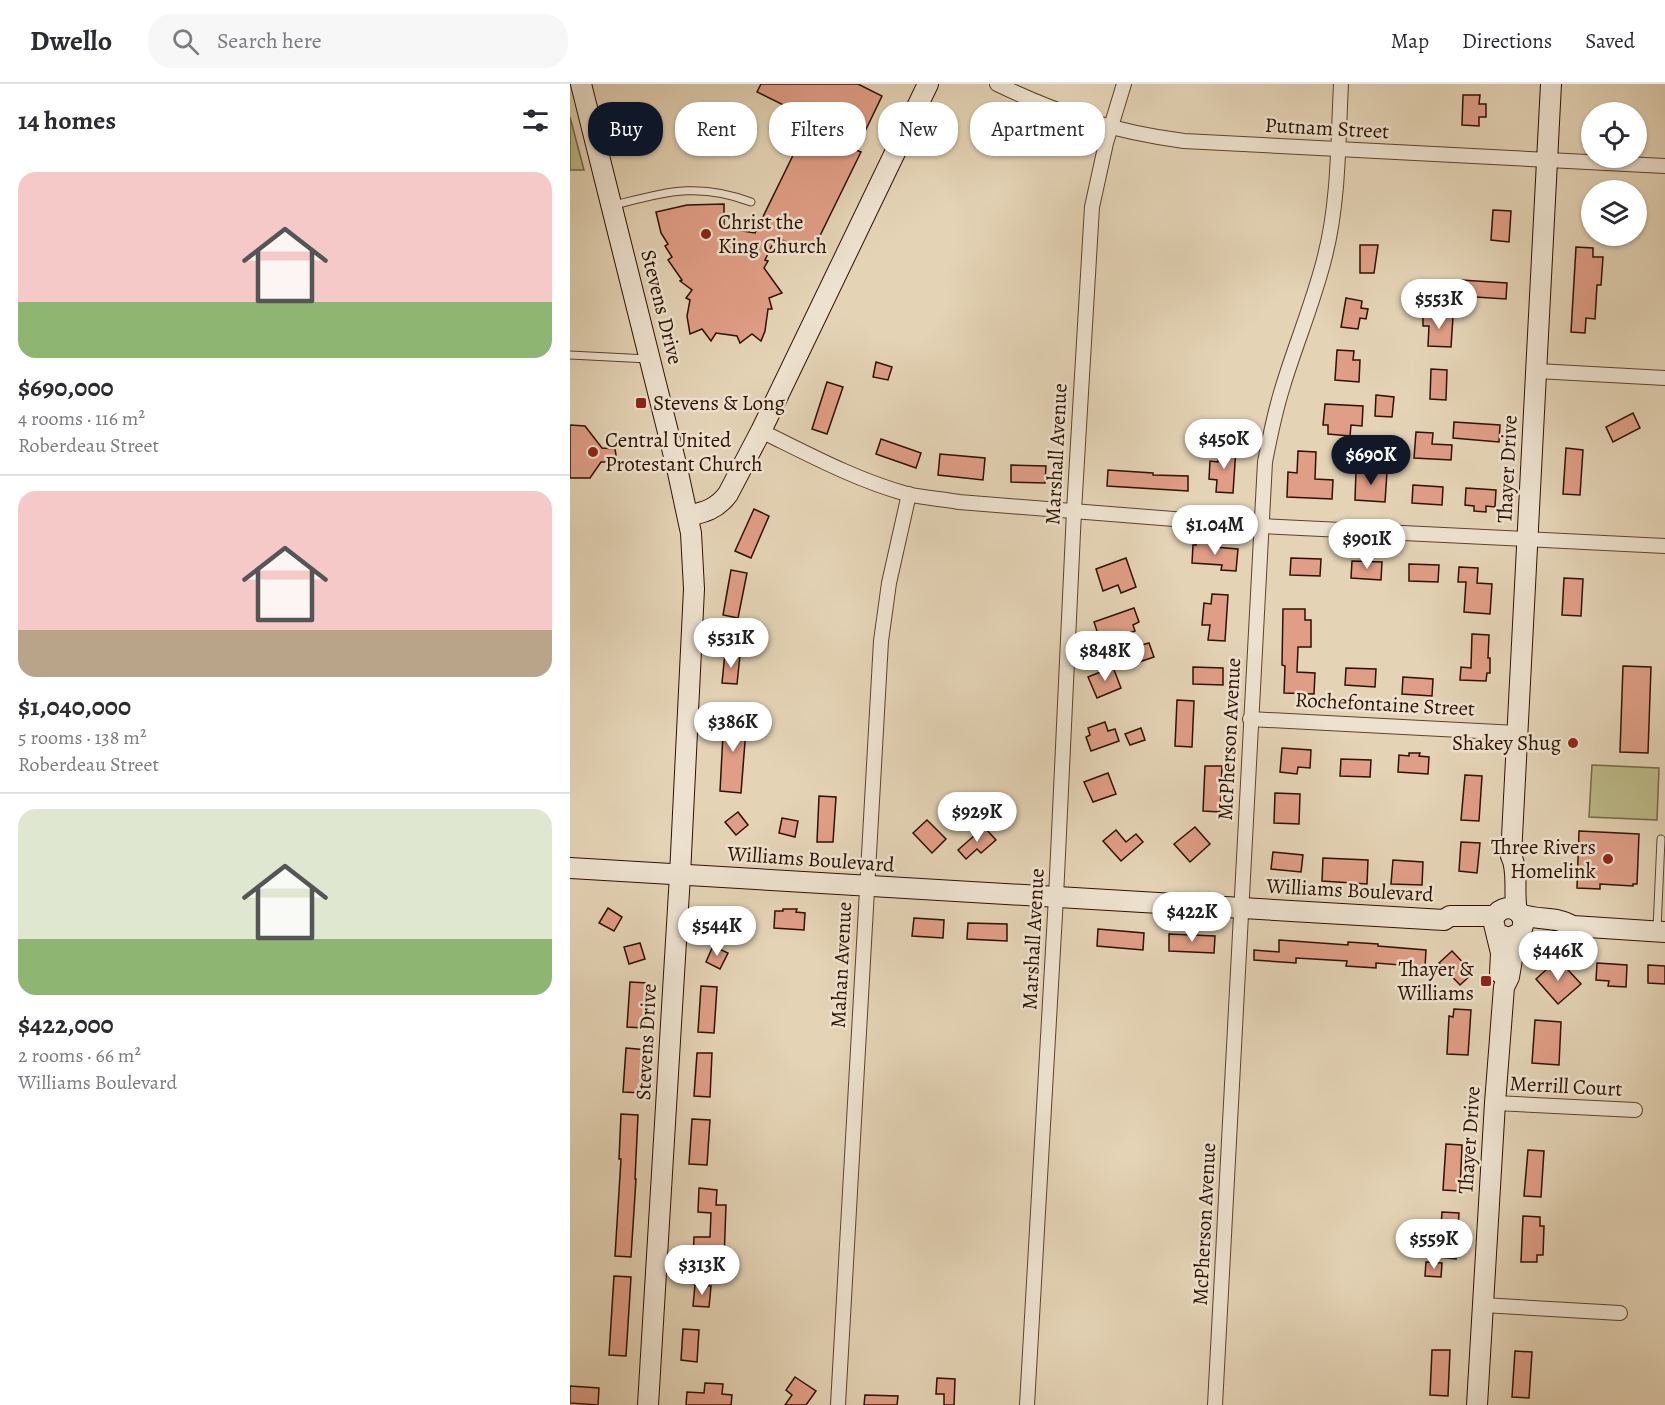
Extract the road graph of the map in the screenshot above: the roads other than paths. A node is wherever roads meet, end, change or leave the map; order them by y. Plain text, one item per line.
1 (581, 84) edge
2 (928, 84) edge
3 (997, 84) edge
4 (1124, 84) edge
5 (1341, 84) edge
6 (1551, 84) edge
7 (1110, 128) junction
8 (1338, 149) junction
9 (1546, 160) junction
10 (1665, 166) edge
11 (751, 202) dead end
12 (611, 206) junction
13 (570, 355) edge
14 (650, 359) junction
15 (1537, 371) junction
16 (1665, 378) edge
17 (761, 431) junction
18 (909, 494) junction
19 (1074, 511) junction
20 (688, 516) junction
21 (1262, 526) junction
22 (1528, 538) junction
23 (1665, 546) edge
24 (1250, 719) junction
25 (1517, 733) junction
26 (1661, 839) dead end
27 (570, 868) edge
28 (680, 875) junction
29 (867, 887) junction
30 (1056, 897) junction
31 (1243, 908) junction
32 (1508, 923) junction
33 (1661, 932) edge
34 (1495, 1103) junction
35 (1635, 1110) dead end
36 (1483, 1305) junction
37 (1620, 1313) dead end
38 (648, 1405) edge
39 (838, 1405) edge
40 (1027, 1405) edge
41 (1215, 1405) edge
42 (1477, 1405) edge

1 - 12 street, Stevens Drive
2 - 17 street
3 - 7 street, Putnam Street
4 - 7 street, Marshall Avenue
5 - 8 street, McPherson Avenue
6 - 9 street, Thayer Drive
7 - 8 street, Putnam Street
7 - 19 street, Marshall Avenue
8 - 9 street, Putnam Street
8 - 21 street, McPherson Avenue
9 - 10 street, Putnam Street
9 - 15 street, Thayer Drive
11 - 12 lane
12 - 14 street, Stevens Drive
13 - 14 lane
14 - 20 street, Stevens Drive
15 - 16 street
15 - 22 street, Thayer Drive
17 - 18 street
17 - 20 street
18 - 19 street
18 - 29 street, Mahan Avenue
19 - 21 street
19 - 30 street, Marshall Avenue
20 - 28 street, Stevens Drive
21 - 22 street
21 - 24 street, McPherson Avenue
22 - 23 street
22 - 25 street, Thayer Drive
24 - 25 street, Rochefontaine Street
24 - 31 street, McPherson Avenue
25 - 32 street, Thayer Drive
26 - 33 lane
27 - 28 street, Williams Boulevard
28 - 29 street, Williams Boulevard
28 - 38 street, Stevens Drive
29 - 30 street, Williams Boulevard
29 - 39 street, Mahan Avenue
30 - 31 street, Williams Boulevard
30 - 40 street, Marshall Avenue
31 - 32 street, Williams Boulevard
31 - 41 street, McPherson Avenue
32 - 33 street, Williams Boulevard
32 - 34 street, Thayer Drive
34 - 35 street, Merrill Court
34 - 36 street, Thayer Drive
36 - 37 street
36 - 42 street, Thayer Drive

